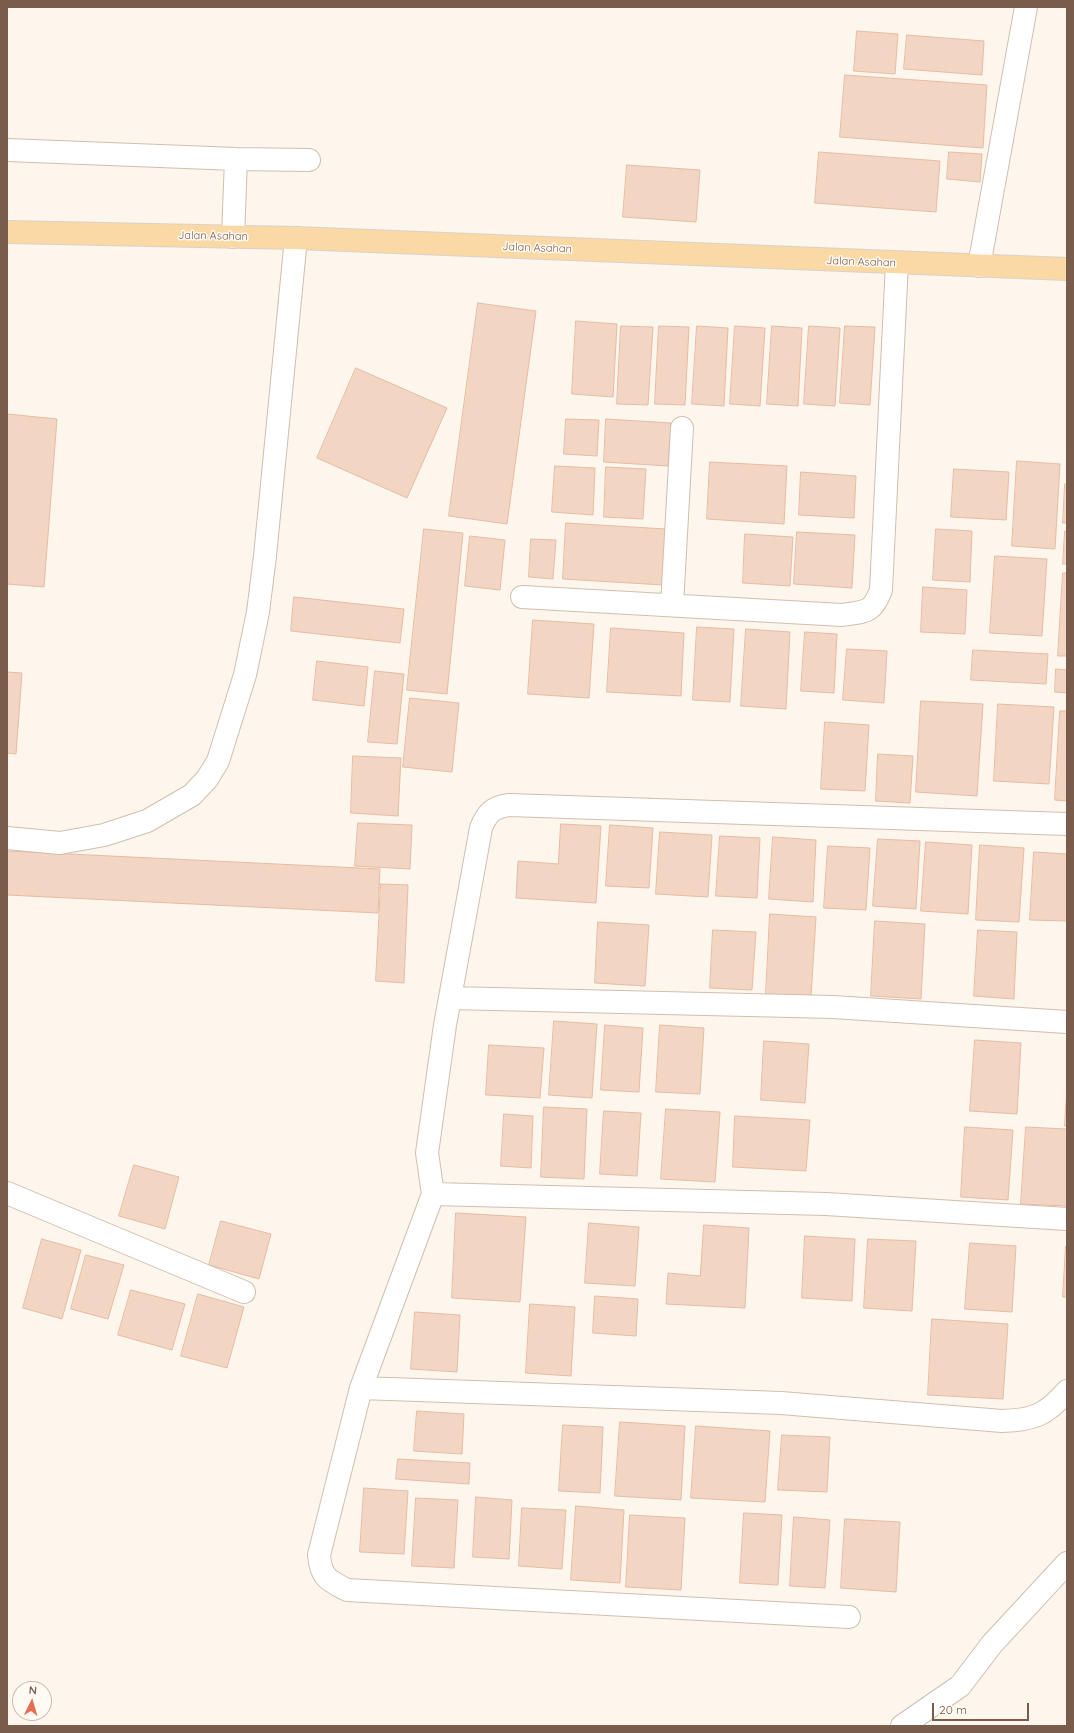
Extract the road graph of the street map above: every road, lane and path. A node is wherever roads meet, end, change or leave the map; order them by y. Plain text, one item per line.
1 (1026, 7) edge
2 (7, 150) edge
3 (236, 159) junction
4 (309, 160) dead end
5 (7, 232) edge
6 (233, 237) junction
7 (296, 238) junction
8 (897, 263) junction
9 (980, 266) junction
10 (1067, 269) edge
11 (682, 428) dead end
12 (522, 597) dead end
13 (672, 605) junction
14 (1067, 824) edge
15 (7, 838) edge
16 (451, 998) junction
17 (1067, 1022) edge
18 (7, 1193) edge
19 (433, 1194) junction
20 (1067, 1219) edge
21 (244, 1292) dead end
22 (360, 1388) junction
23 (1067, 1391) edge
24 (1067, 1563) edge
25 (849, 1617) dead end
26 (902, 1726) edge

1 - 9 street
2 - 3 street
3 - 4 street
3 - 6 street
5 - 6 main road, Jalan Asahan
6 - 7 main road, Jalan Asahan
7 - 8 main road, Jalan Asahan
7 - 15 street
8 - 9 main road, Jalan Asahan
8 - 13 street
9 - 10 main road, Jalan Asahan
11 - 13 street
12 - 13 street
14 - 16 street
16 - 17 street
16 - 19 street
18 - 21 street
19 - 20 street
19 - 22 street
22 - 23 street
22 - 25 street
24 - 26 street

